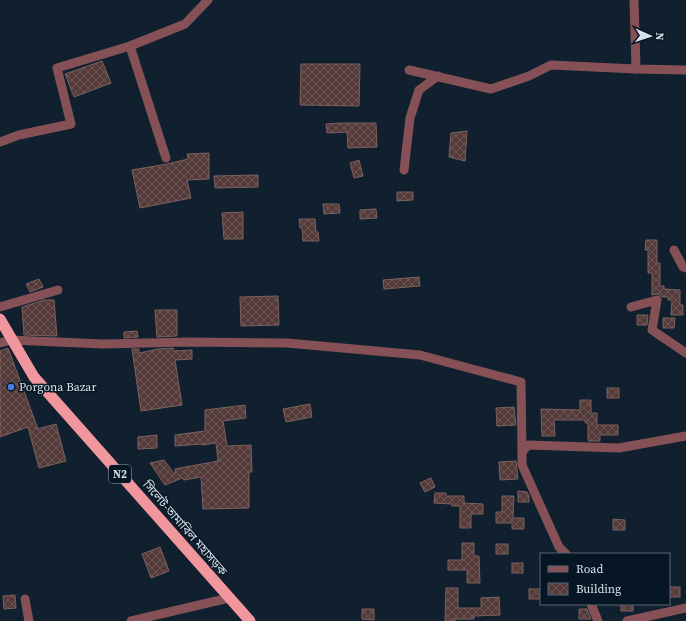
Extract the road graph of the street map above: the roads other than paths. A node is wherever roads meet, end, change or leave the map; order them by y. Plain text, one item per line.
1 (208, 0) edge
2 (634, 0) edge
3 (130, 46) junction
4 (636, 69) junction
5 (410, 70) dead end
6 (686, 70) edge
7 (438, 76) junction
8 (0, 142) edge
9 (166, 158) dead end
10 (404, 170) dead end
11 (674, 250) dead end
12 (686, 268) edge
13 (58, 290) dead end
14 (0, 307) edge
15 (630, 307) dead end
16 (0, 319) edge
17 (11, 340) junction
18 (0, 343) edge
19 (686, 353) edge
20 (686, 436) edge
21 (522, 452) junction
22 (565, 553) edge
23 (229, 598) junction
24 (25, 599) dead end
25 (591, 605) edge
26 (686, 608) edge
27 (29, 621) edge
28 (131, 621) edge
29 (250, 621) edge
30 (598, 621) edge
31 (627, 621) edge

1 - 3 street
2 - 4 street
3 - 8 street
3 - 9 street
4 - 6 street
4 - 7 street
5 - 7 street
7 - 10 street
11 - 12 street
13 - 14 street
15 - 19 street
16 - 17 highway, সিলেট-তামাবিল মহাসড়ক / N2
17 - 18 street
17 - 21 street
17 - 23 highway, সিলেট-তামাবিল মহাসড়ক / N2
20 - 21 street
21 - 22 street
23 - 28 street
23 - 29 highway, সিলেট-তামাবিল মহাসড়ক / N2
24 - 27 street
25 - 30 street
26 - 31 street

